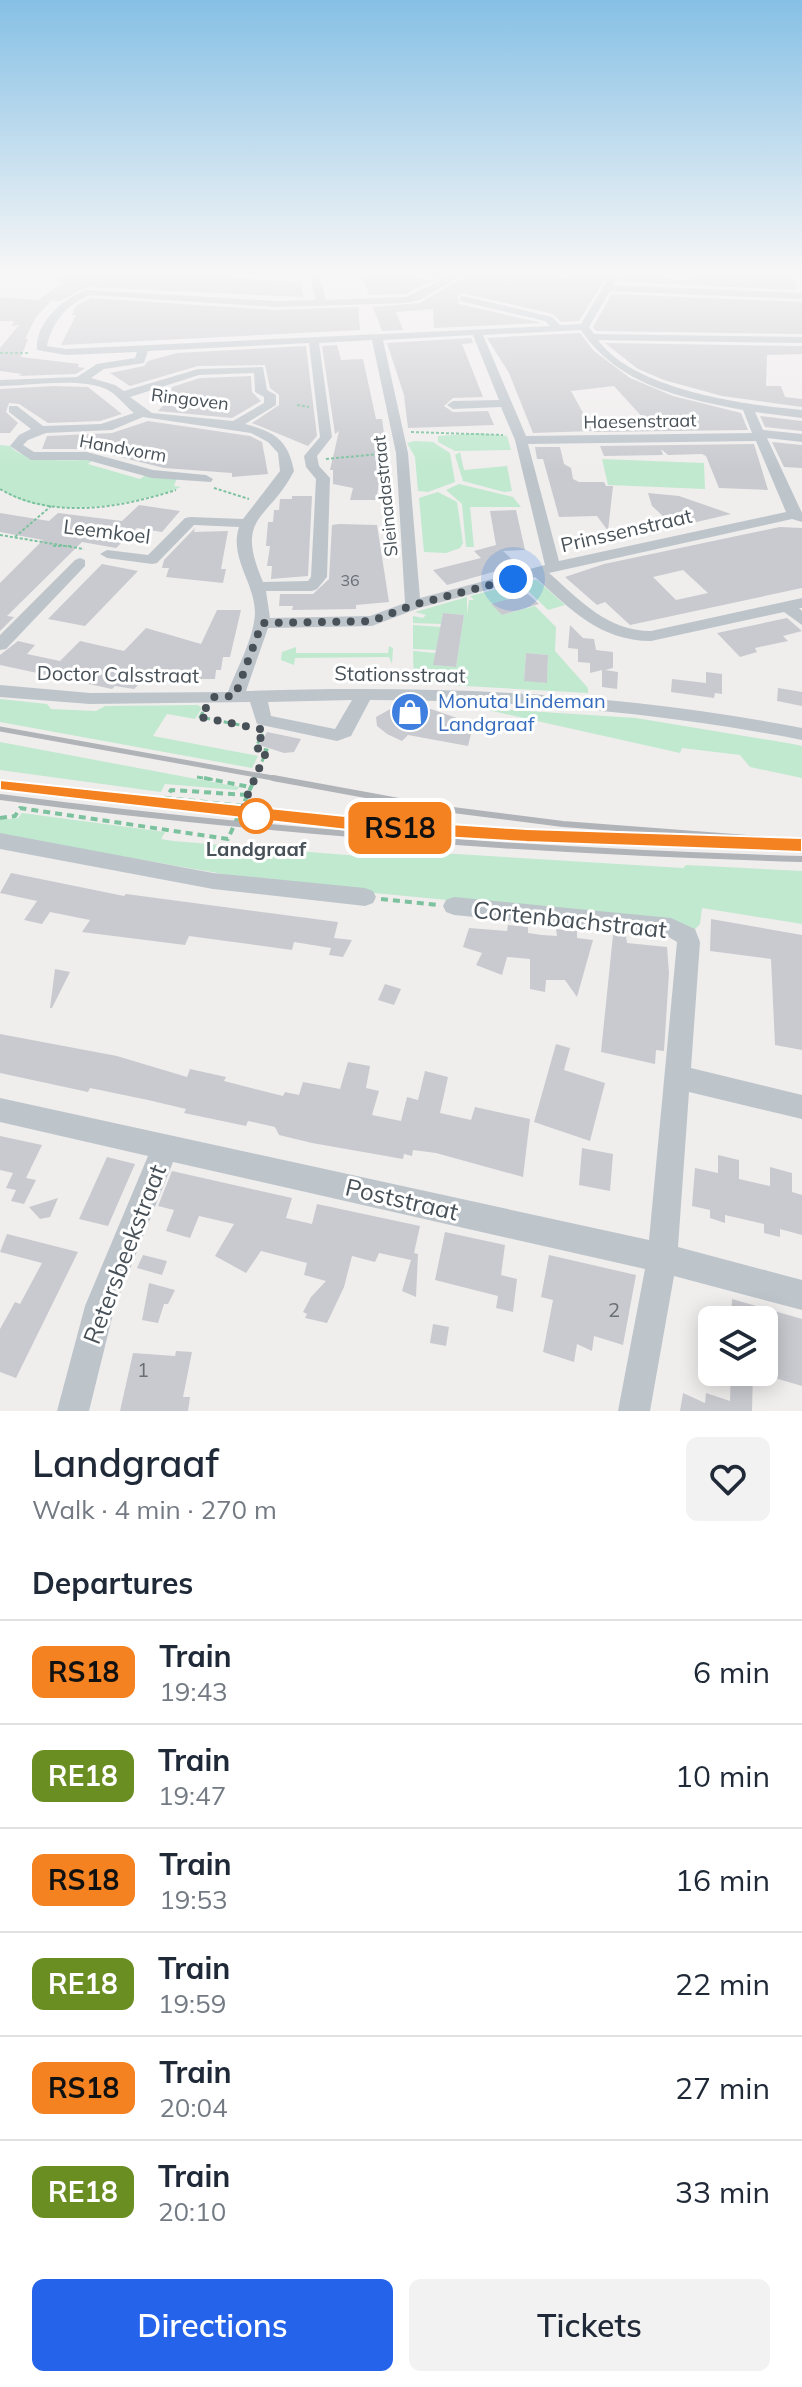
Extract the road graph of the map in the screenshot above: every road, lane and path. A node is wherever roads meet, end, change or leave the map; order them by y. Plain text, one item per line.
1 (44, 340) edge
2 (338, 340) edge
3 (377, 340) edge
4 (480, 340) edge
5 (596, 340) edge
6 (314, 341) junction
7 (143, 349) junction
8 (50, 352) junction
9 (0, 353) edge
10 (78, 382) junction
11 (0, 383) edge
12 (121, 396) junction
13 (506, 403) junction
14 (453, 405) dead end
15 (13, 409) dead end
16 (748, 409) junction
17 (141, 414) junction
18 (802, 414) edge
19 (235, 425) junction
20 (397, 430) junction
21 (41, 431) junction
22 (758, 435) junction
23 (520, 438) junction
24 (802, 438) edge
25 (0, 443) edge
26 (17, 444) junction
27 (402, 453) junction
28 (310, 459) junction
29 (287, 460) junction
30 (206, 479) dead end
31 (183, 487) dead end
32 (0, 489) edge
33 (225, 490) dead end
34 (254, 500) dead end
35 (51, 506) junction
36 (798, 516) edge
37 (247, 523) junction
38 (0, 535) edge
39 (15, 537) junction
40 (107, 554) joint
41 (80, 563) dead end
42 (546, 569) junction
43 (257, 587) junction
44 (413, 605) junction
45 (795, 605) edge
46 (802, 620) edge
47 (262, 623) junction
48 (0, 645) edge
49 (0, 691) edge
50 (364, 694) junction
51 (258, 695) junction
52 (235, 696) junction
53 (213, 697) junction
54 (802, 734) edge
55 (197, 777) dead end
56 (250, 787) junction
57 (248, 795) junction
58 (243, 806) junction
59 (0, 818) edge
60 (0, 841) edge
61 (365, 897) joint
62 (454, 906) joint
63 (678, 1077) junction
64 (802, 1107) edge
65 (0, 1110) edge
66 (166, 1145) junction
67 (662, 1258) junction
68 (802, 1295) edge
69 (73, 1411) edge
70 (634, 1411) edge

1 - 8 street
2 - 6 street
3 - 20 street, Sleinadastraat
4 - 13 street
5 - 16 street
6 - 7 street
6 - 28 street
7 - 8 street
7 - 10 street
8 - 9 path
10 - 11 street, Ringoven
10 - 12 street, Ringoven
12 - 17 street, Ringoven
12 - 19 street
13 - 14 street
13 - 23 street
15 - 21 street
16 - 18 street
16 - 22 street
17 - 19 street, Ringoven
17 - 21 street, Handvorm
19 - 29 street, Ringoven
20 - 23 path
20 - 27 street, Sleinadastraat
21 - 26 street, Handvorm
22 - 23 street, Haesenstraat
22 - 24 street, Haesenstraat
22 - 36 street
23 - 42 street
25 - 26 street
26 - 30 street, Handvorm
27 - 28 path
27 - 44 street, Sleinadastraat
28 - 29 street
28 - 43 street
29 - 37 street
31 - 35 path
32 - 35 path
33 - 34 path
35 - 39 path
36 - 42 street, Prinssenstraat
37 - 40 street, Leemkoel
37 - 43 street
38 - 39 path, Leemkoel
39 - 40 path, Leemkoel
41 - 48 street
42 - 44 street, Prinssenstraat
42 - 45 street
43 - 47 street
44 - 47 street, Prinssenstraat
45 - 46 street
47 - 52 street
49 - 53 street, Doctor Calsstraat
50 - 51 street, Stationsstraat
50 - 51 street
50 - 54 street, Stationsstraat
51 - 52 street, Stationsstraat
52 - 53 street, Doctor Calsstraat
53 - 56 path
55 - 56 path
56 - 57 path
57 - 58 path
57 - 58 path
58 - 59 path
60 - 61 street
61 - 62 path
62 - 63 street, Cortenbachstraat
63 - 64 street
63 - 67 street
65 - 66 street, Poststraat
66 - 67 street, Poststraat
66 - 69 street, Retersbeekstraat
67 - 68 street, Poststraat
67 - 70 street

